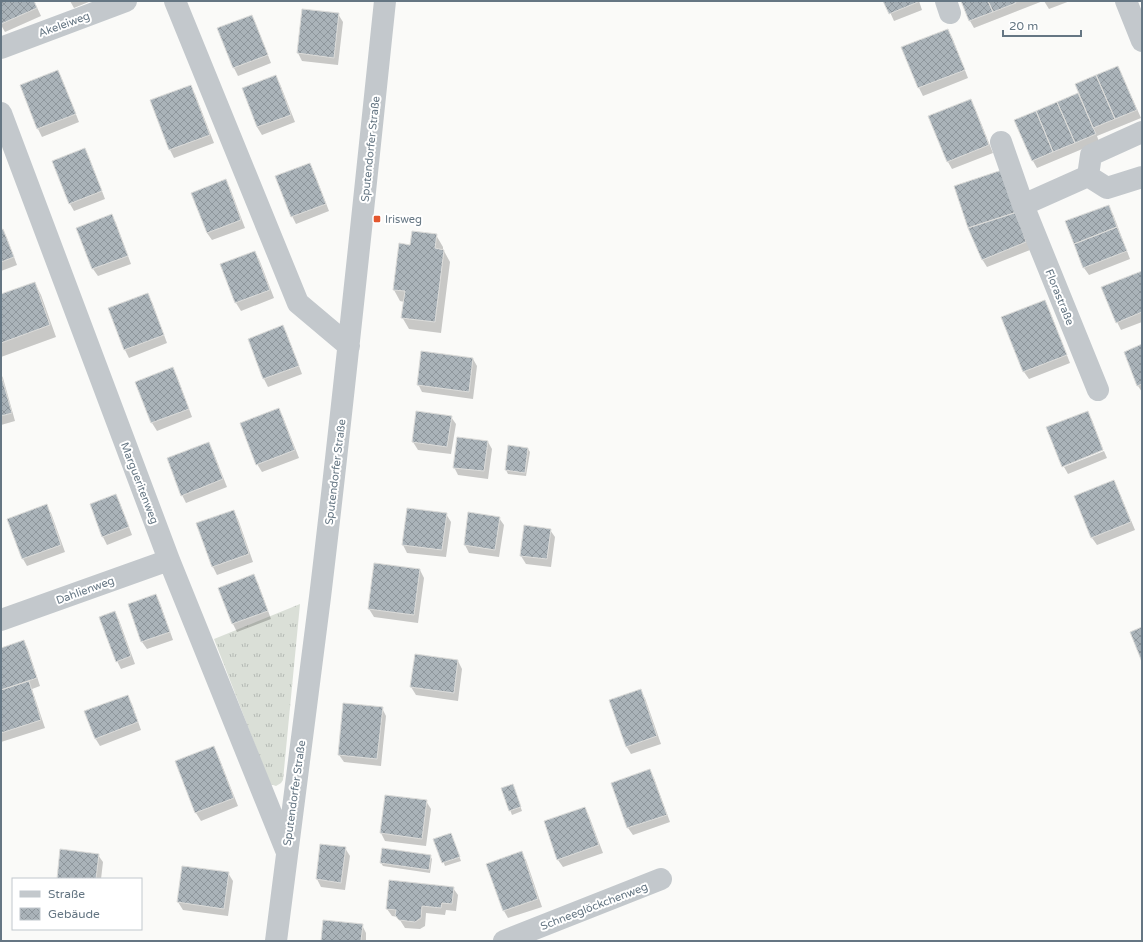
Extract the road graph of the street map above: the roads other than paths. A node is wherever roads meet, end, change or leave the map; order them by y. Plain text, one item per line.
1 (126, 1) edge
2 (175, 1) edge
3 (385, 1) edge
4 (1126, 1) edge
5 (1142, 41) edge
6 (1, 48) edge
7 (1, 112) edge
8 (1142, 132) edge
9 (1001, 142) dead end
10 (1088, 176) junction
11 (1142, 177) edge
12 (1023, 205) junction
13 (349, 346) junction
14 (1098, 390) dead end
15 (169, 560) junction
16 (1, 620) edge
17 (287, 851) junction
18 (661, 879) dead end
19 (276, 941) edge
20 (504, 941) edge

1 - 6 street, Akeleiweg
2 - 13 street
3 - 13 street, Sputendorfer Straße
4 - 5 street
7 - 15 street, Margueritenweg
8 - 10 street
9 - 12 street, Florastraße
10 - 11 street
10 - 12 street
12 - 14 street, Florastraße
13 - 17 street, Sputendorfer Straße
15 - 16 street, Dahlienweg
15 - 17 street, Margueritenweg
17 - 19 street, Sputendorfer Straße
18 - 20 street, Schneeglöckchenweg

